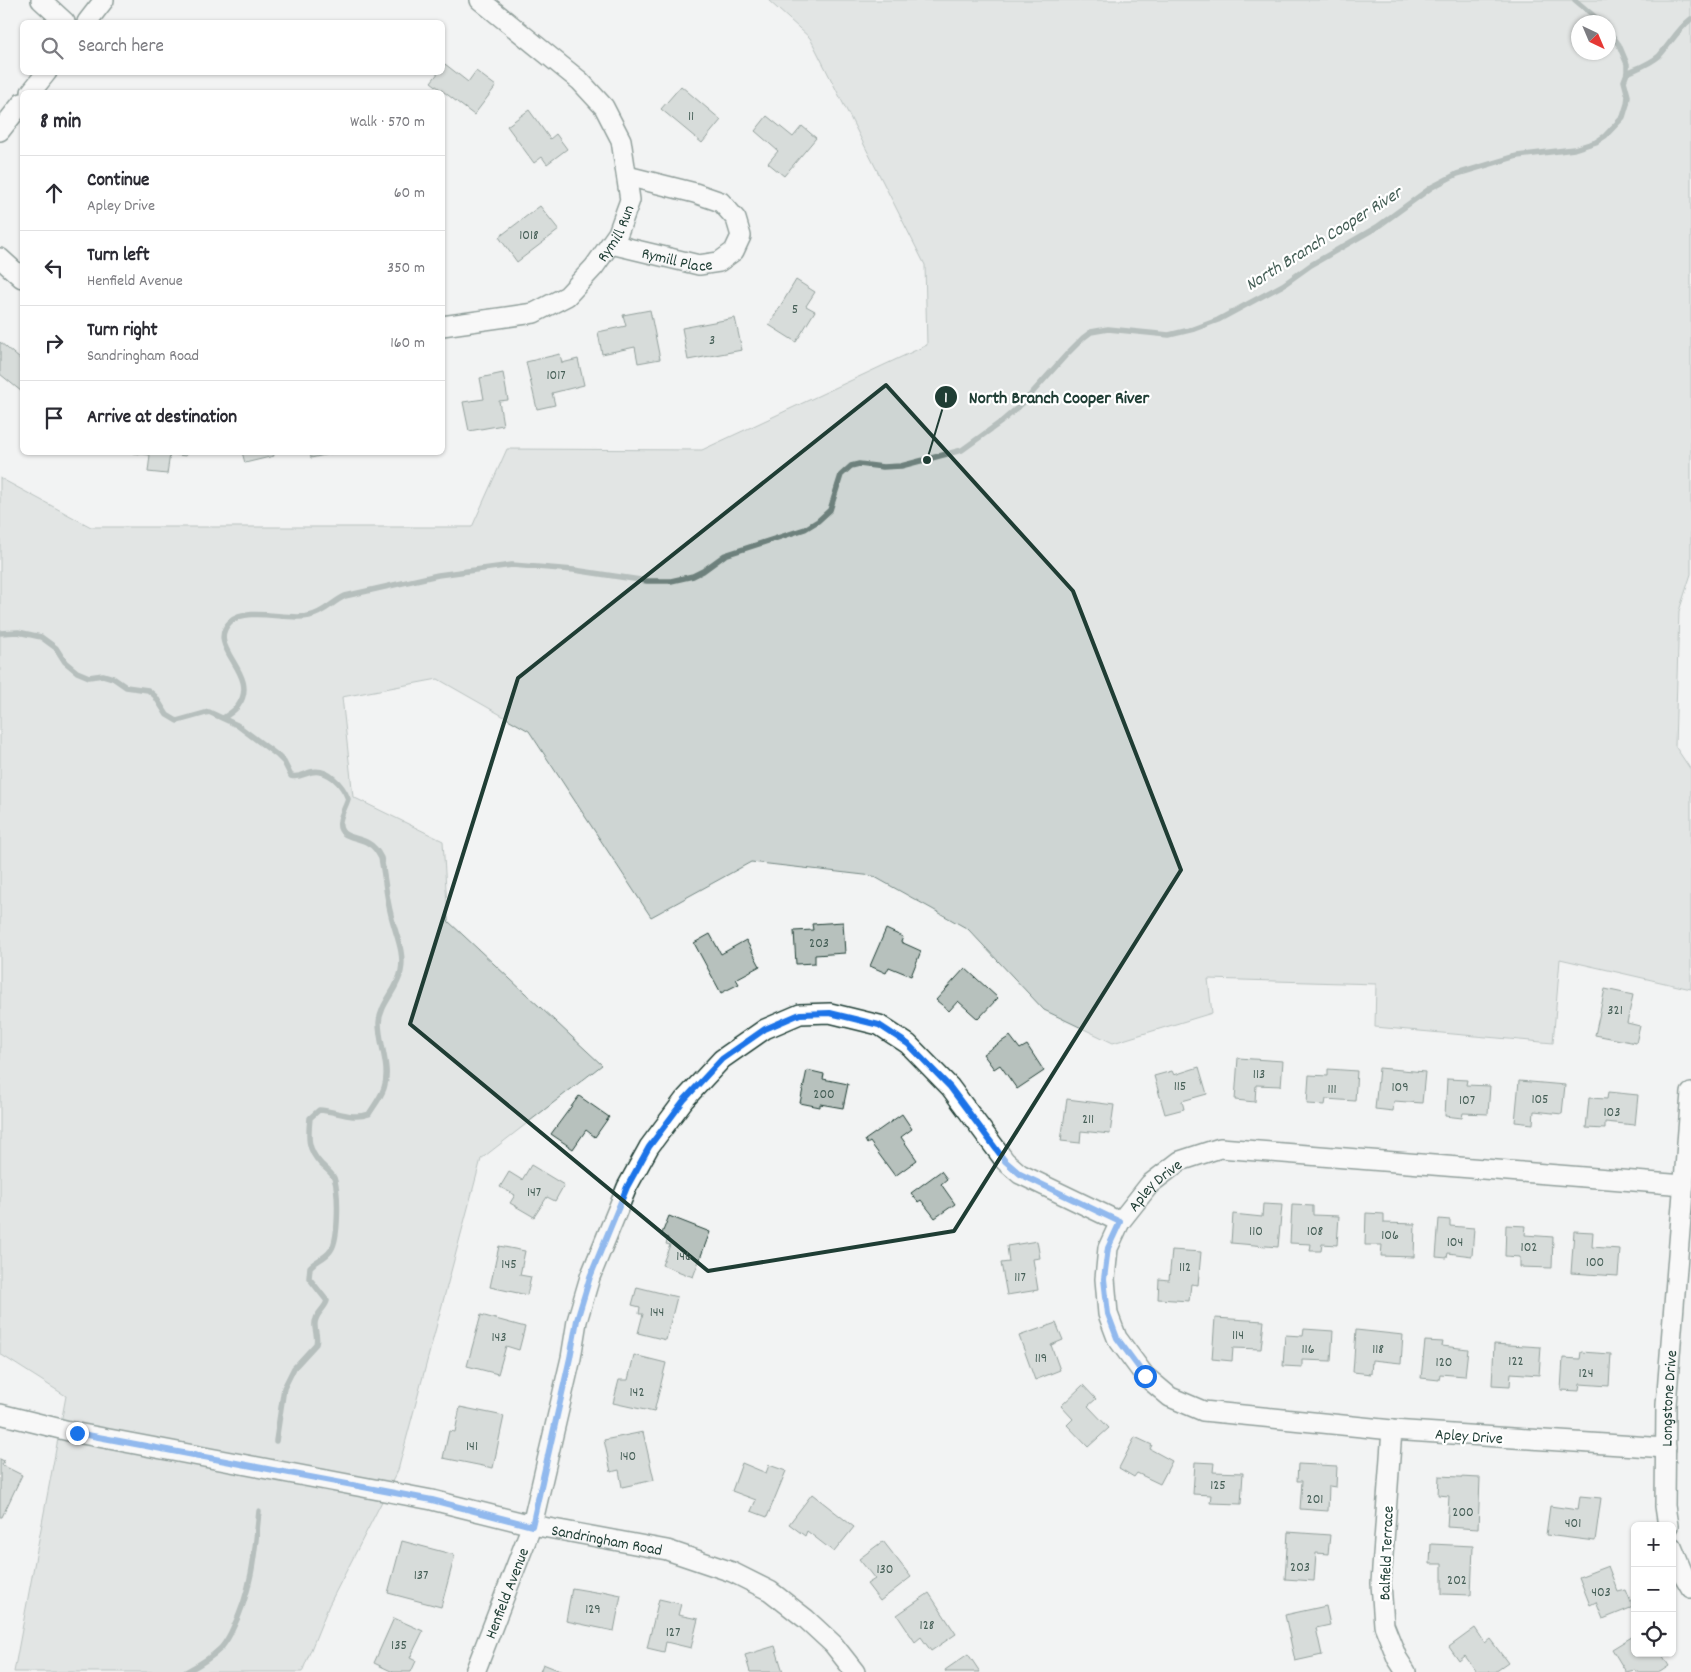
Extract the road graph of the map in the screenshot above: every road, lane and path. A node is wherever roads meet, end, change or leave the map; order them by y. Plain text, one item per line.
1 (41, 0) edge
2 (104, 0) edge
3 (480, 0) edge
4 (63, 20) edge
5 (89, 20) edge
6 (45, 75) edge
7 (33, 90) edge
8 (20, 106) edge
9 (0, 131) edge
10 (626, 176) junction
11 (611, 244) junction
12 (0, 258) edge
13 (20, 276) edge
14 (445, 326) edge
15 (1691, 1092) edge
16 (1684, 1185) junction
17 (1120, 1222) junction
18 (0, 1414) edge
19 (1392, 1430) junction
20 (1666, 1448) junction
21 (1667, 1522) edge
22 (532, 1526) junction
23 (1676, 1557) edge
24 (1691, 1588) edge
25 (475, 1672) edge
26 (855, 1672) edge
27 (1406, 1672) edge

1 - 4 street
2 - 5 street
3 - 10 street, Rymill Run
6 - 7 street
8 - 9 street
10 - 11 street, Rymill Run
10 - 11 street, Rymill Place
11 - 14 street, Rymill Run
12 - 13 street
15 - 16 street, Longstone Drive
16 - 17 street, Apley Drive
16 - 20 street, Longstone Drive
17 - 19 street, Apley Drive
17 - 22 street, Henfield Avenue
18 - 22 street, Sandringham Road
19 - 20 street, Apley Drive
19 - 27 street, Balfield Terrace
20 - 21 street, Longstone Drive
22 - 25 street, Henfield Avenue
22 - 26 street, Sandringham Road
23 - 24 street

